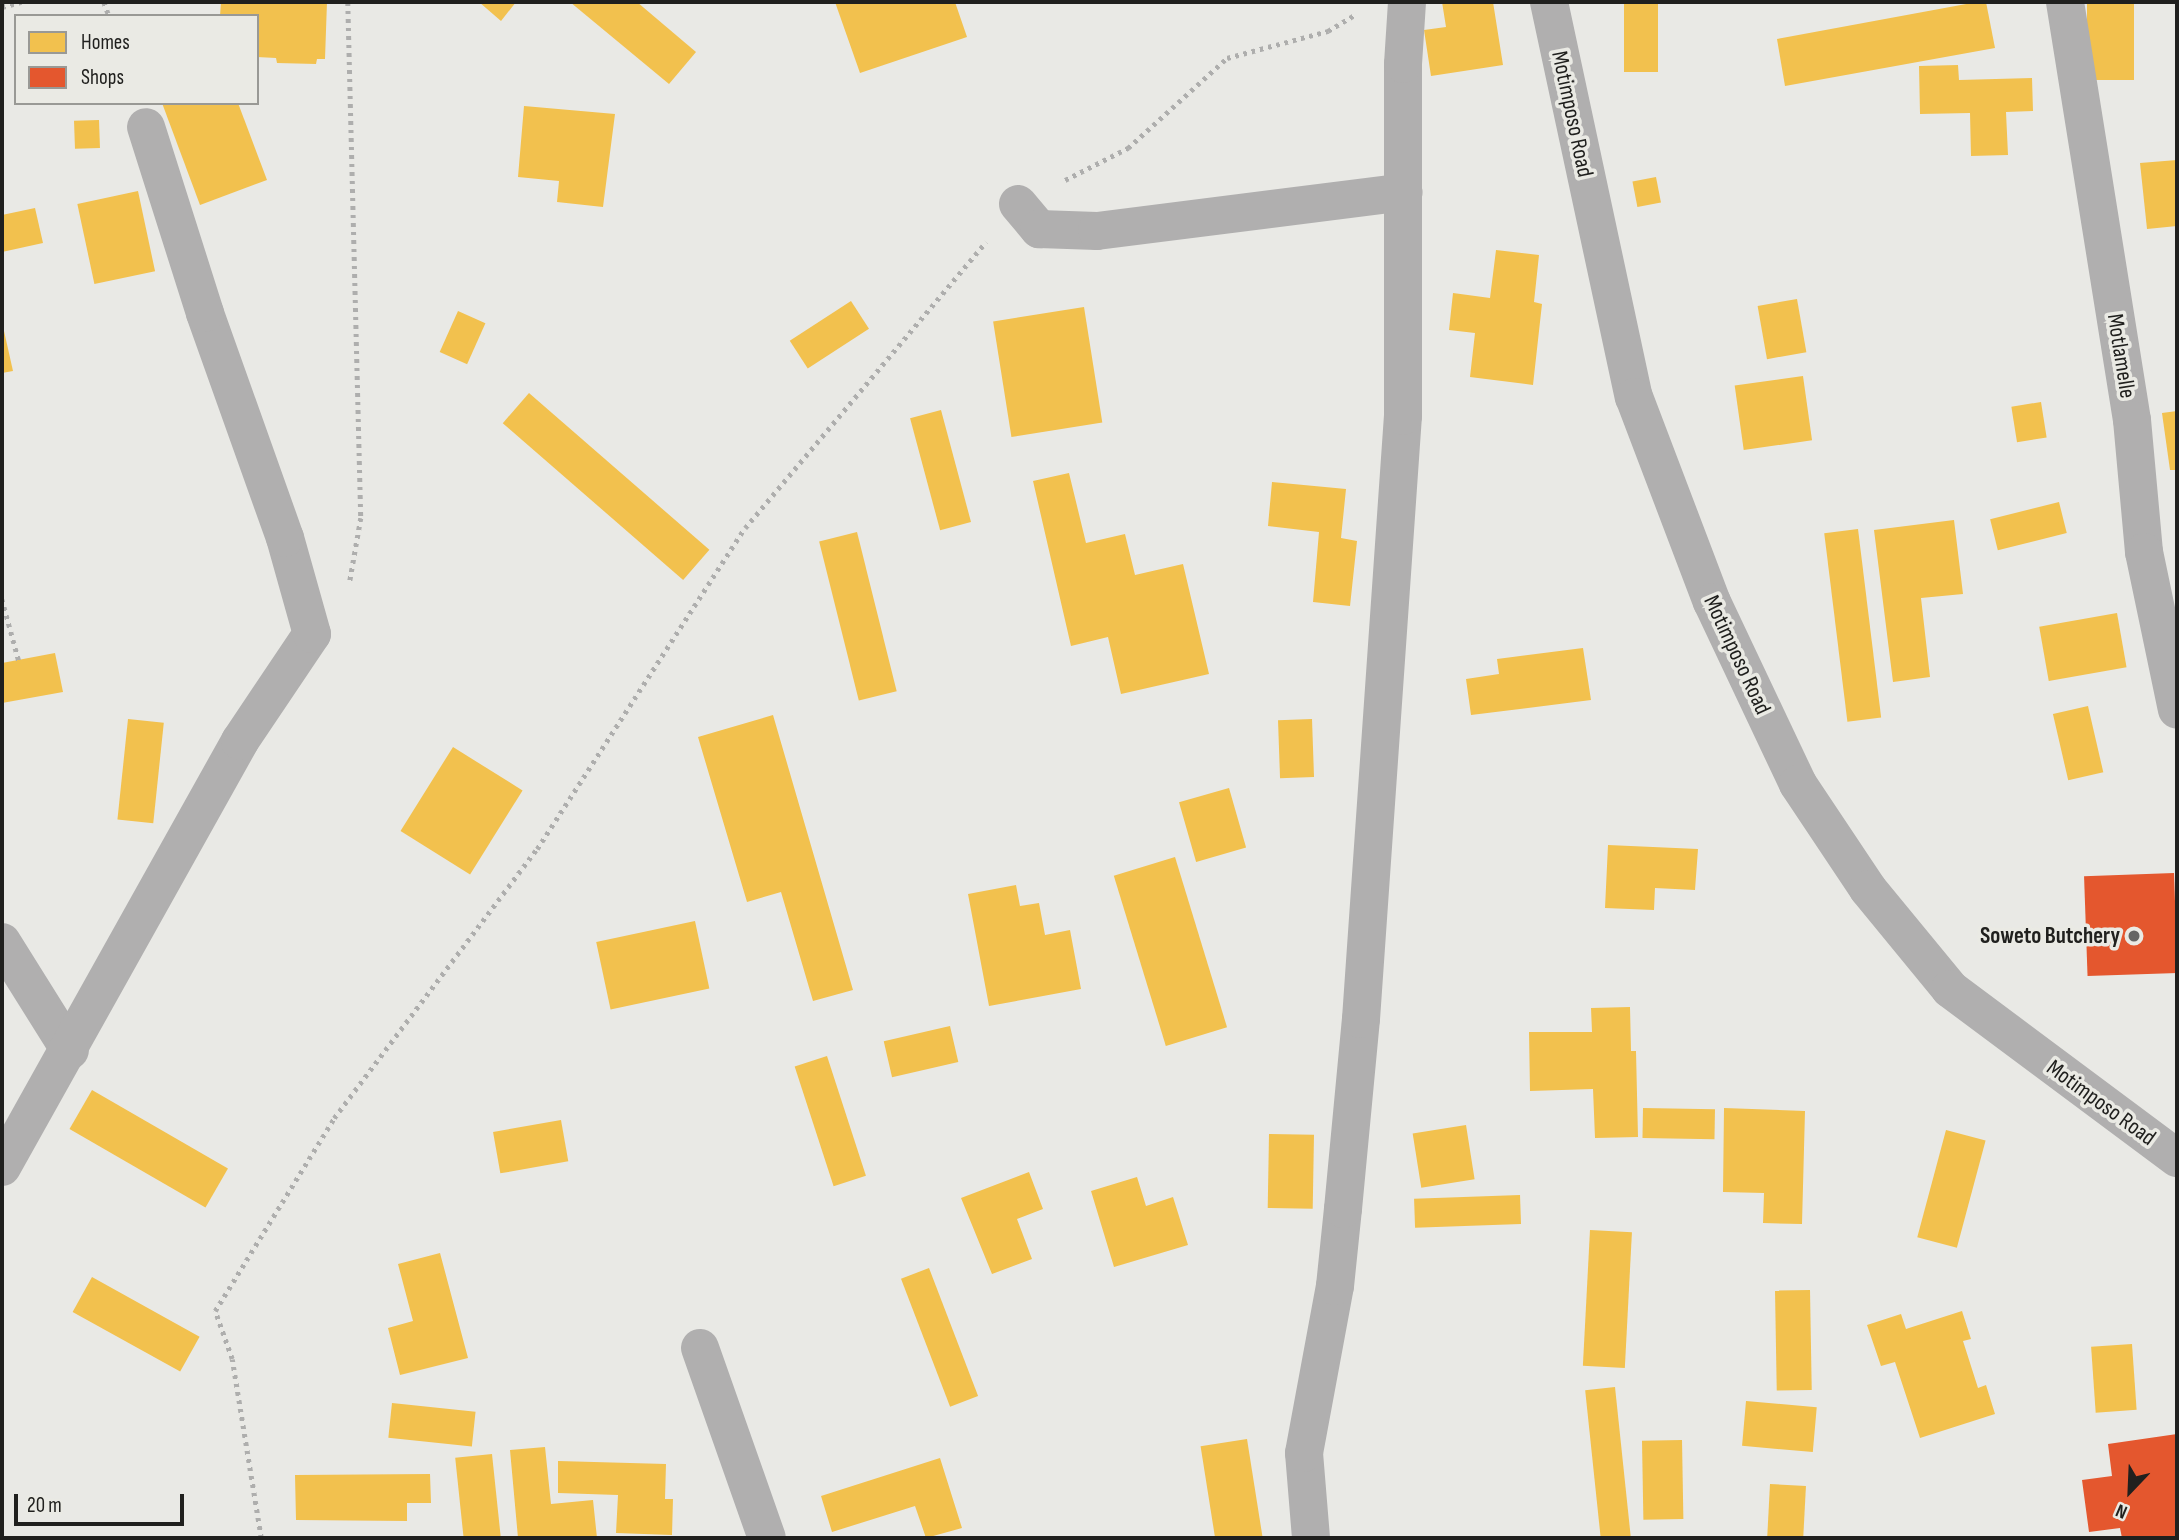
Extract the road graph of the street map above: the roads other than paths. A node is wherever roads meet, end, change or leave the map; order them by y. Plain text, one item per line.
1 (1407, 2) edge
2 (1549, 2) edge
3 (2065, 2) edge
4 (146, 127) dead end
5 (1404, 192) junction
6 (1018, 204) road end
7 (2177, 710) edge
8 (2, 942) edge
9 (70, 1051) junction
10 (2177, 1158) edge
11 (2, 1167) edge
12 (700, 1348) dead end
13 (767, 1538) edge
14 (1311, 1538) edge

1 - 5 street
2 - 10 street, Motimposo Road
3 - 7 street, Motlamelle
4 - 9 street
5 - 6 street
5 - 14 street
8 - 9 street
9 - 11 street
12 - 13 street

